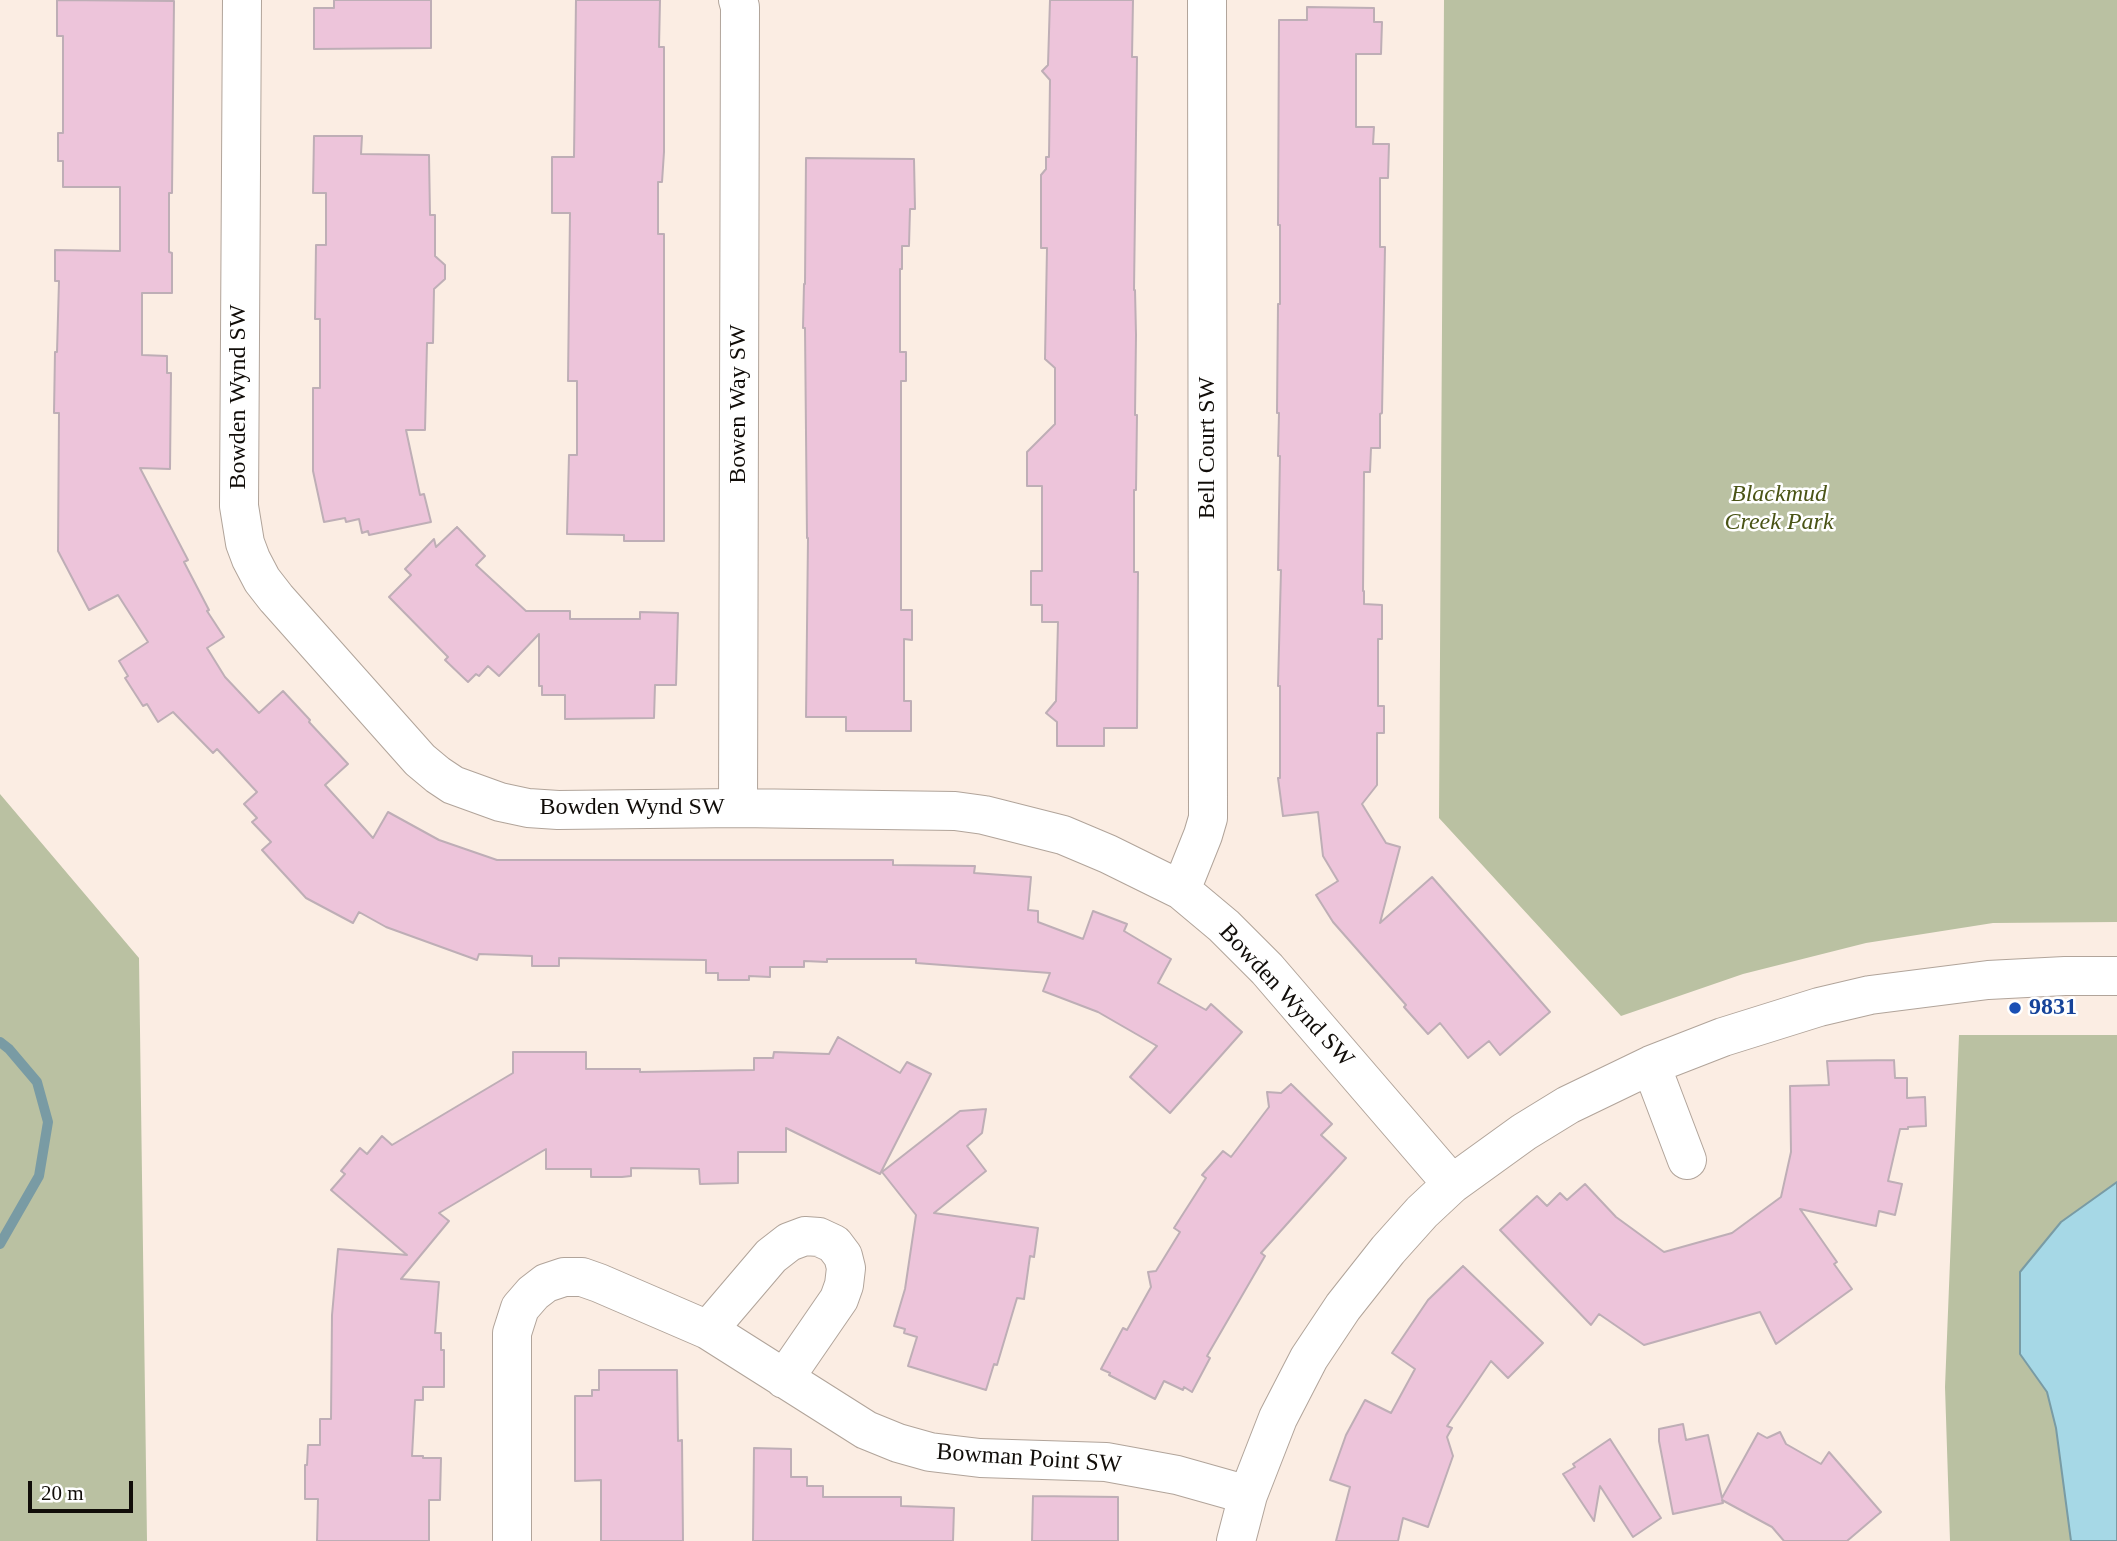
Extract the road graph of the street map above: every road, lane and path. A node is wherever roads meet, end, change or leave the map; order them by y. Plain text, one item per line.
1 (242, 0) edge
2 (738, 0) edge
3 (1207, 0) edge
4 (738, 808) junction
5 (1181, 890) junction
6 (2117, 976) edge
7 (1651, 1065) junction
8 (1688, 1160) dead end
9 (1452, 1184) junction
10 (708, 1331) junction
11 (784, 1379) junction
12 (1248, 1495) junction
13 (512, 1541) edge
14 (1236, 1541) edge

1 - 4 street, Bowden Wynd SW
2 - 4 street, Bowen Way SW
3 - 5 street, Bell Court SW
4 - 5 street, Bowden Wynd SW
5 - 9 street, Bowden Wynd SW
6 - 7 street
7 - 8 street
7 - 9 street
9 - 12 street
10 - 11 street, Bowman Point SW
10 - 11 street
10 - 13 street, Bowman Point SW
11 - 12 street, Bowman Point SW
12 - 14 street

